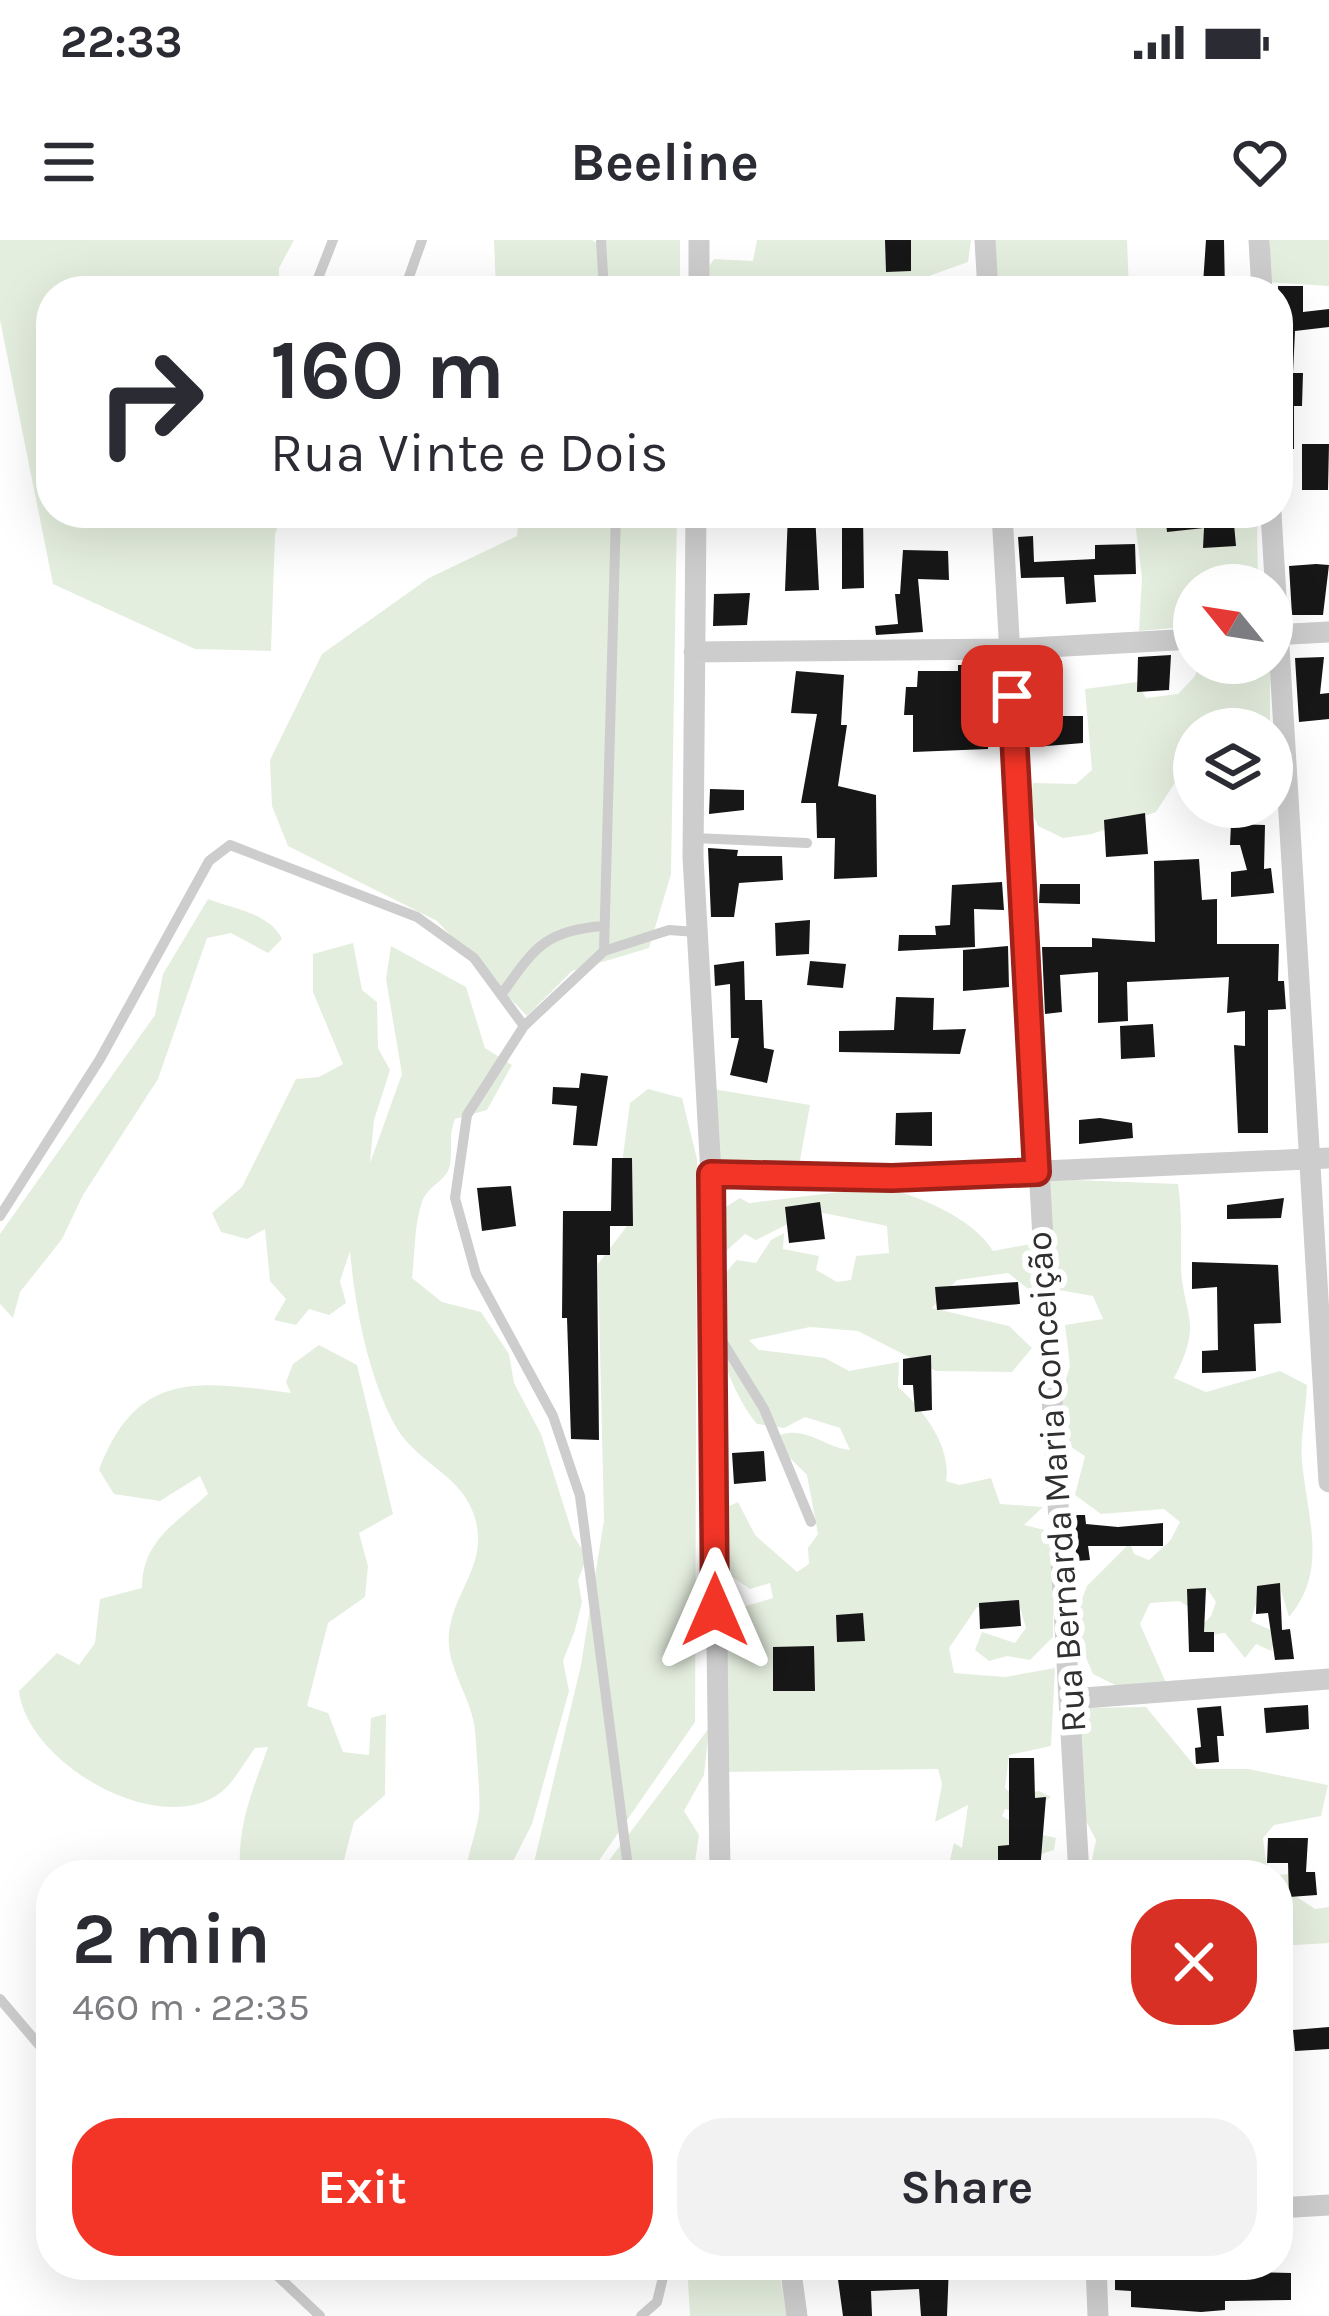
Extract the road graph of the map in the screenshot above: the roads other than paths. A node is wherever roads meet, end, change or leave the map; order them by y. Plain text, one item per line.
1 (333, 240) edge
2 (422, 240) edge
3 (601, 240) edge
4 (699, 240) edge
5 (985, 240) edge
6 (1259, 240) edge
7 (319, 276) edge
8 (409, 276) edge
9 (603, 276) edge
10 (698, 276) edge
11 (987, 276) edge
12 (1261, 276) edge
13 (616, 528) edge
14 (695, 528) edge
15 (1003, 528) edge
16 (1271, 528) edge
17 (1272, 564) edge
18 (1329, 632) edge
19 (1293, 633) edge
20 (1173, 640) edge
21 (1010, 649) junction
22 (694, 652) junction
23 (1278, 684) edge
24 (694, 838) junction
25 (807, 843) dead end
26 (604, 926) junction
27 (696, 932) junction
28 (604, 951) junction
29 (501, 995) junction
30 (524, 1026) junction
31 (1319, 1159) edge
32 (1037, 1172) junction
33 (711, 1174) junction
34 (0, 1216) edge
35 (715, 1329) junction
36 (1329, 1482) edge
37 (812, 1522) dead end
38 (1329, 1679) edge
39 (1071, 1699) junction
40 (627, 1860) edge
41 (720, 1860) edge
42 (1078, 1860) edge
43 (0, 1999) edge
44 (36, 2041) edge
45 (1329, 2205) edge
46 (1293, 2207) edge
47 (282, 2280) edge
48 (662, 2280) edge
49 (792, 2280) edge
50 (1097, 2280) edge
51 (320, 2316) edge
52 (641, 2316) edge
53 (797, 2316) edge
54 (1098, 2316) edge

1 - 7 lane
2 - 8 lane
3 - 9 lane
4 - 10 street
5 - 11 street
6 - 12 street
13 - 26 lane
14 - 22 street
15 - 21 street, Rua Bernarda Maria Conceição
16 - 17 street
18 - 19 street
20 - 21 street
21 - 22 street
21 - 32 street, Rua Bernarda Maria Conceição
22 - 24 street
23 - 31 street
24 - 25 lane
24 - 27 street
26 - 28 lane
26 - 29 lane
27 - 28 lane
27 - 33 street
28 - 30 lane
29 - 30 lane
29 - 34 lane
30 - 40 lane
31 - 32 street
31 - 36 street
32 - 33 street
32 - 39 street, Rua Bernarda Maria Conceição
33 - 35 street
35 - 37 lane
35 - 41 street
38 - 39 street
39 - 42 street, Rua Bernarda Maria Conceição
43 - 44 lane
45 - 46 street
47 - 51 lane
48 - 52 lane
49 - 53 street
50 - 54 street

